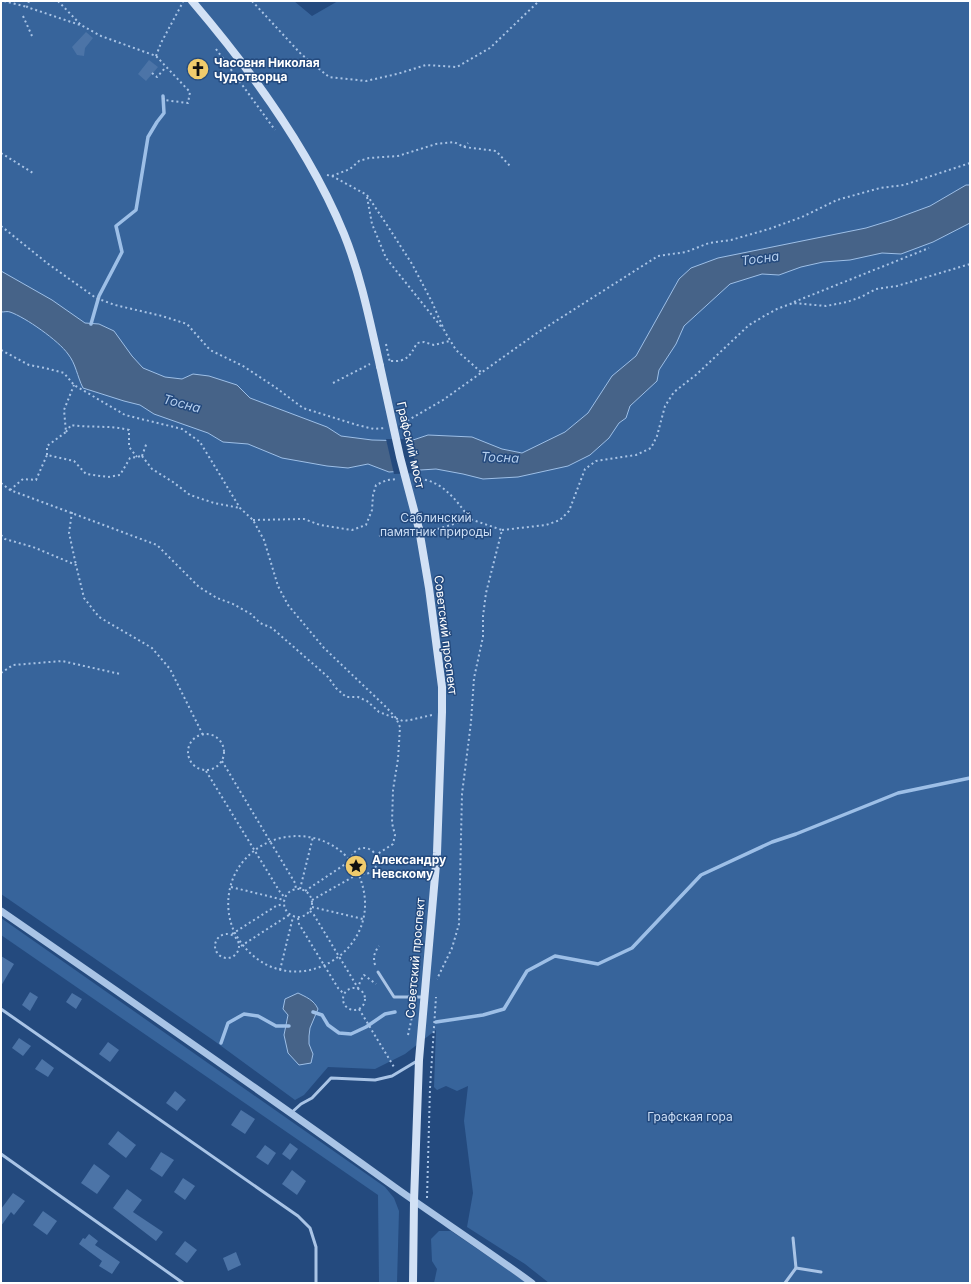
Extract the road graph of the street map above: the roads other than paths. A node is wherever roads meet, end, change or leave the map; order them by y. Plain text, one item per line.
1 (192, 1) edge
2 (414, 529) joint
3 (1, 911) edge
4 (378, 972) road end
5 (420, 997) junction
6 (1, 1009) edge
7 (419, 1060) junction
8 (291, 1113) junction
9 (1, 1154) edge
10 (414, 1201) junction
11 (793, 1238) dead end
12 (796, 1268) junction
13 (821, 1272) dead end
14 (183, 1283) edge
15 (316, 1283) edge
16 (414, 1283) edge
17 (532, 1283) edge
18 (784, 1283) edge

1 - 2 main road, Графский мост, bridge
2 - 5 main road, Советский проспект
3 - 8 street
4 - 5 lane
5 - 7 main road, Советский проспект
6 - 15 lane
7 - 8 lane
7 - 10 main road, Советский проспект
8 - 10 street
9 - 14 lane
10 - 16 main road, Советский проспект
10 - 17 street
11 - 12 lane
12 - 13 lane
12 - 18 lane

